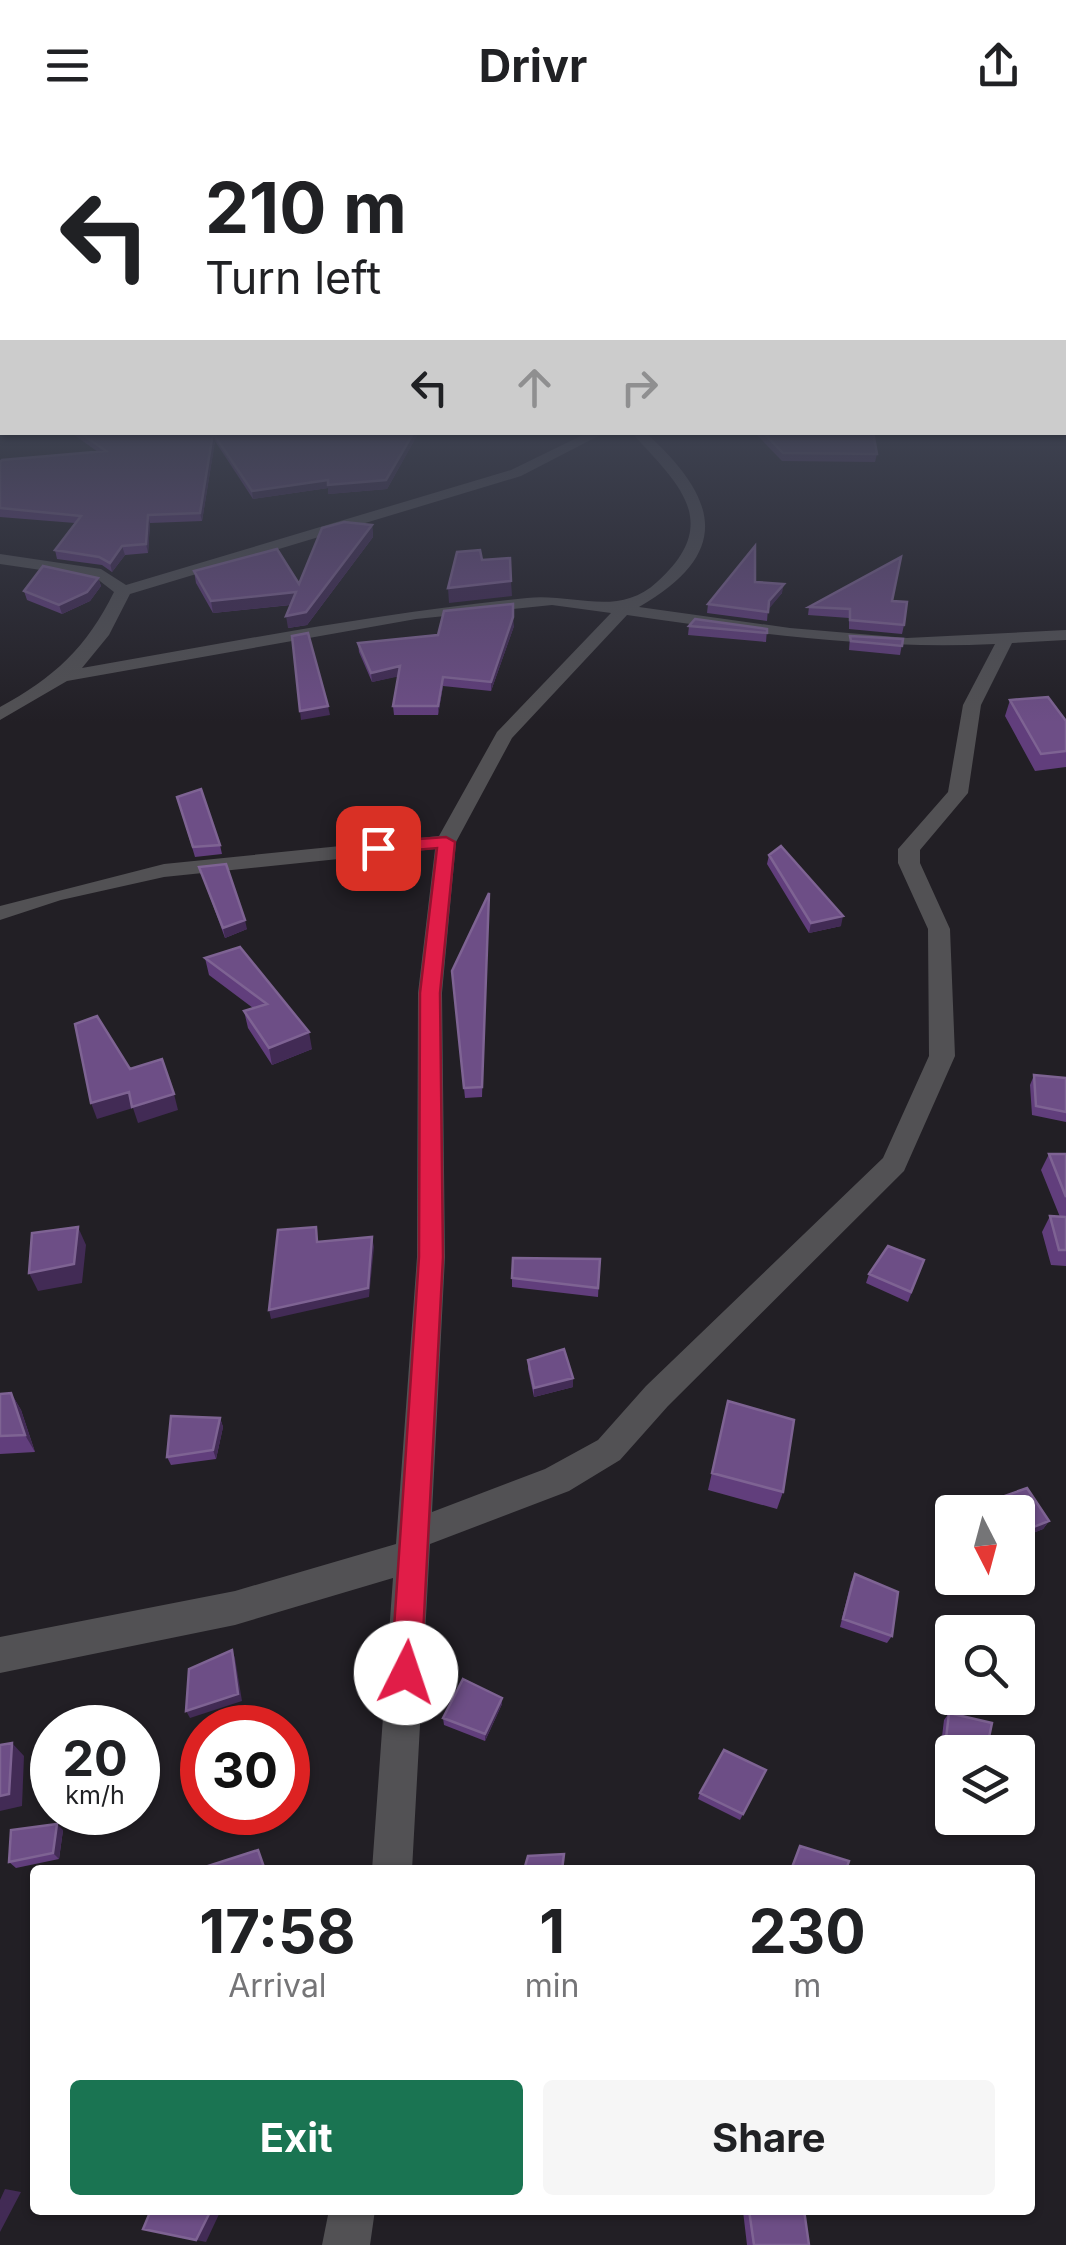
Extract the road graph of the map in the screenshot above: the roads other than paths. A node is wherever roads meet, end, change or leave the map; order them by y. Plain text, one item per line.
1 (344, 525) edge
2 (699, 525) edge
3 (0, 558) edge
4 (123, 591) junction
5 (624, 609) junction
6 (1066, 635) edge
7 (1004, 642) junction
8 (68, 676) junction
9 (0, 714) edge
10 (446, 842) junction
11 (0, 913) edge
12 (414, 1544) junction
13 (0, 1655) edge
14 (392, 1865) edge
15 (351, 2215) edge
16 (346, 2245) edge

1 - 4 street
2 - 5 street
3 - 4 street
4 - 8 street
5 - 7 street
5 - 8 street
5 - 10 street
6 - 7 street
7 - 12 street
8 - 9 street
10 - 11 street
10 - 12 street
12 - 13 street
12 - 14 street
15 - 16 street

